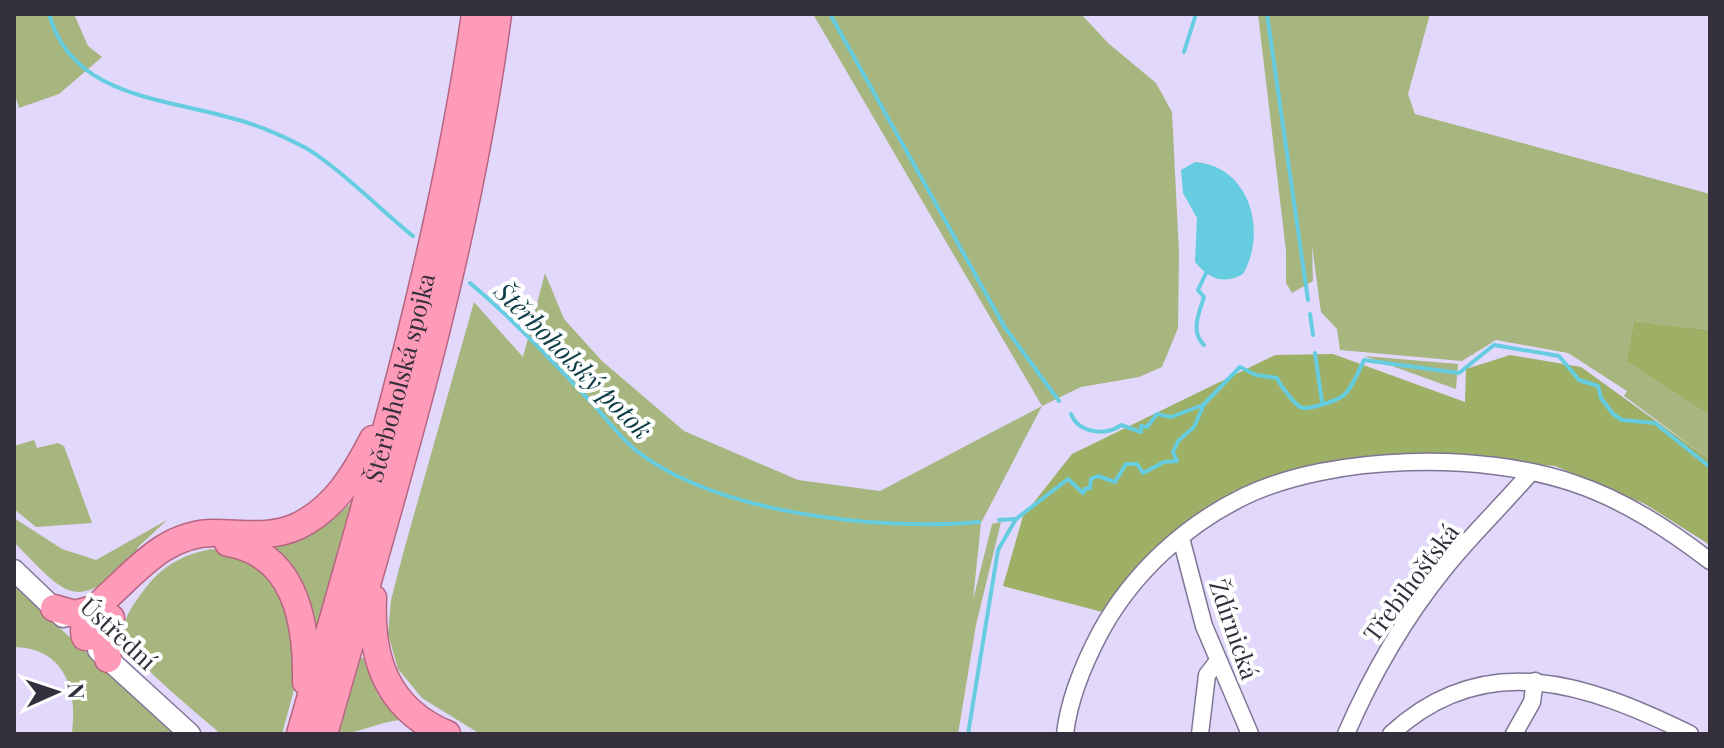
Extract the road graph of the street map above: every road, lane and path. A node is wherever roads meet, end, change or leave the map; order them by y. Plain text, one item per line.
1 (475, 14) edge
2 (498, 14) edge
3 (398, 390) junction
4 (1531, 472) junction
5 (380, 538) junction
6 (1181, 538) junction
7 (1710, 561) edge
8 (14, 570) edge
9 (54, 608) junction
10 (102, 615) junction
11 (85, 637) junction
12 (108, 659) junction
13 (1217, 662) junction
14 (1535, 681) junction
15 (190, 734) edge
16 (308, 734) edge
17 (402, 734) edge
18 (409, 734) edge
19 (447, 734) edge
20 (1065, 734) edge
21 (1200, 734) edge
22 (1250, 734) edge
23 (1346, 734) edge
24 (1391, 734) edge
25 (1514, 734) edge
26 (1690, 734) edge

1 - 3 highway, Štěrboholská spojka
2 - 5 highway, Štěrboholská spojka
3 - 10 highway
3 - 16 highway, Štěrboholská spojka
4 - 6 street
4 - 7 street
4 - 23 street, Třebihošťská
5 - 16 highway, Štěrboholská spojka
5 - 19 highway
6 - 13 street, Ždírnická
6 - 20 street
8 - 9 street, Ústřední
9 - 10 highway
9 - 11 street, Ústřední
10 - 11 highway
10 - 12 highway
10 - 16 highway
11 - 12 street, Ústřední
12 - 15 street, Ústřední
13 - 21 street
13 - 22 street, Ždírnická
14 - 24 street
14 - 25 street
14 - 26 street
17 - 18 highway

